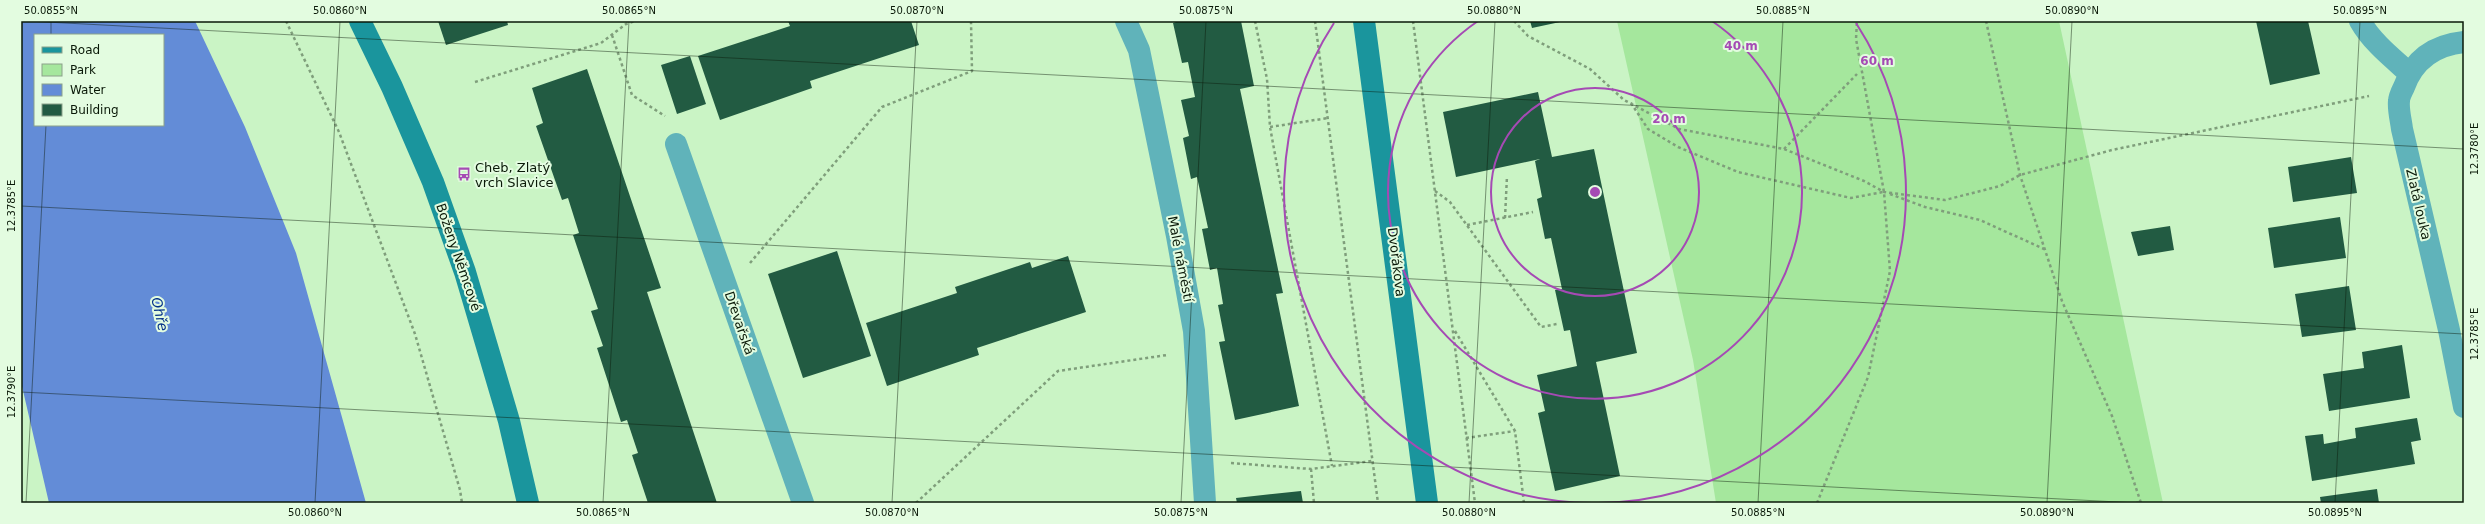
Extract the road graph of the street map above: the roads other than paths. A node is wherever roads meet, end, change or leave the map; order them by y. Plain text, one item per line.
1 (360, 21) edge
2 (1126, 21) edge
3 (1364, 21) edge
4 (2360, 21) edge
5 (2464, 42) edge
6 (2409, 73) junction
7 (676, 144) road end
8 (2464, 406) edge
9 (528, 503) edge
10 (803, 503) edge
11 (1205, 503) edge
12 (1427, 503) edge

1 - 9 street, Boženy Němcové
2 - 11 street, Malé náměstí
3 - 12 street, Dvořákova
4 - 6 street
5 - 6 street
6 - 8 street, Zlatá louka
7 - 10 street, Dřevařská

